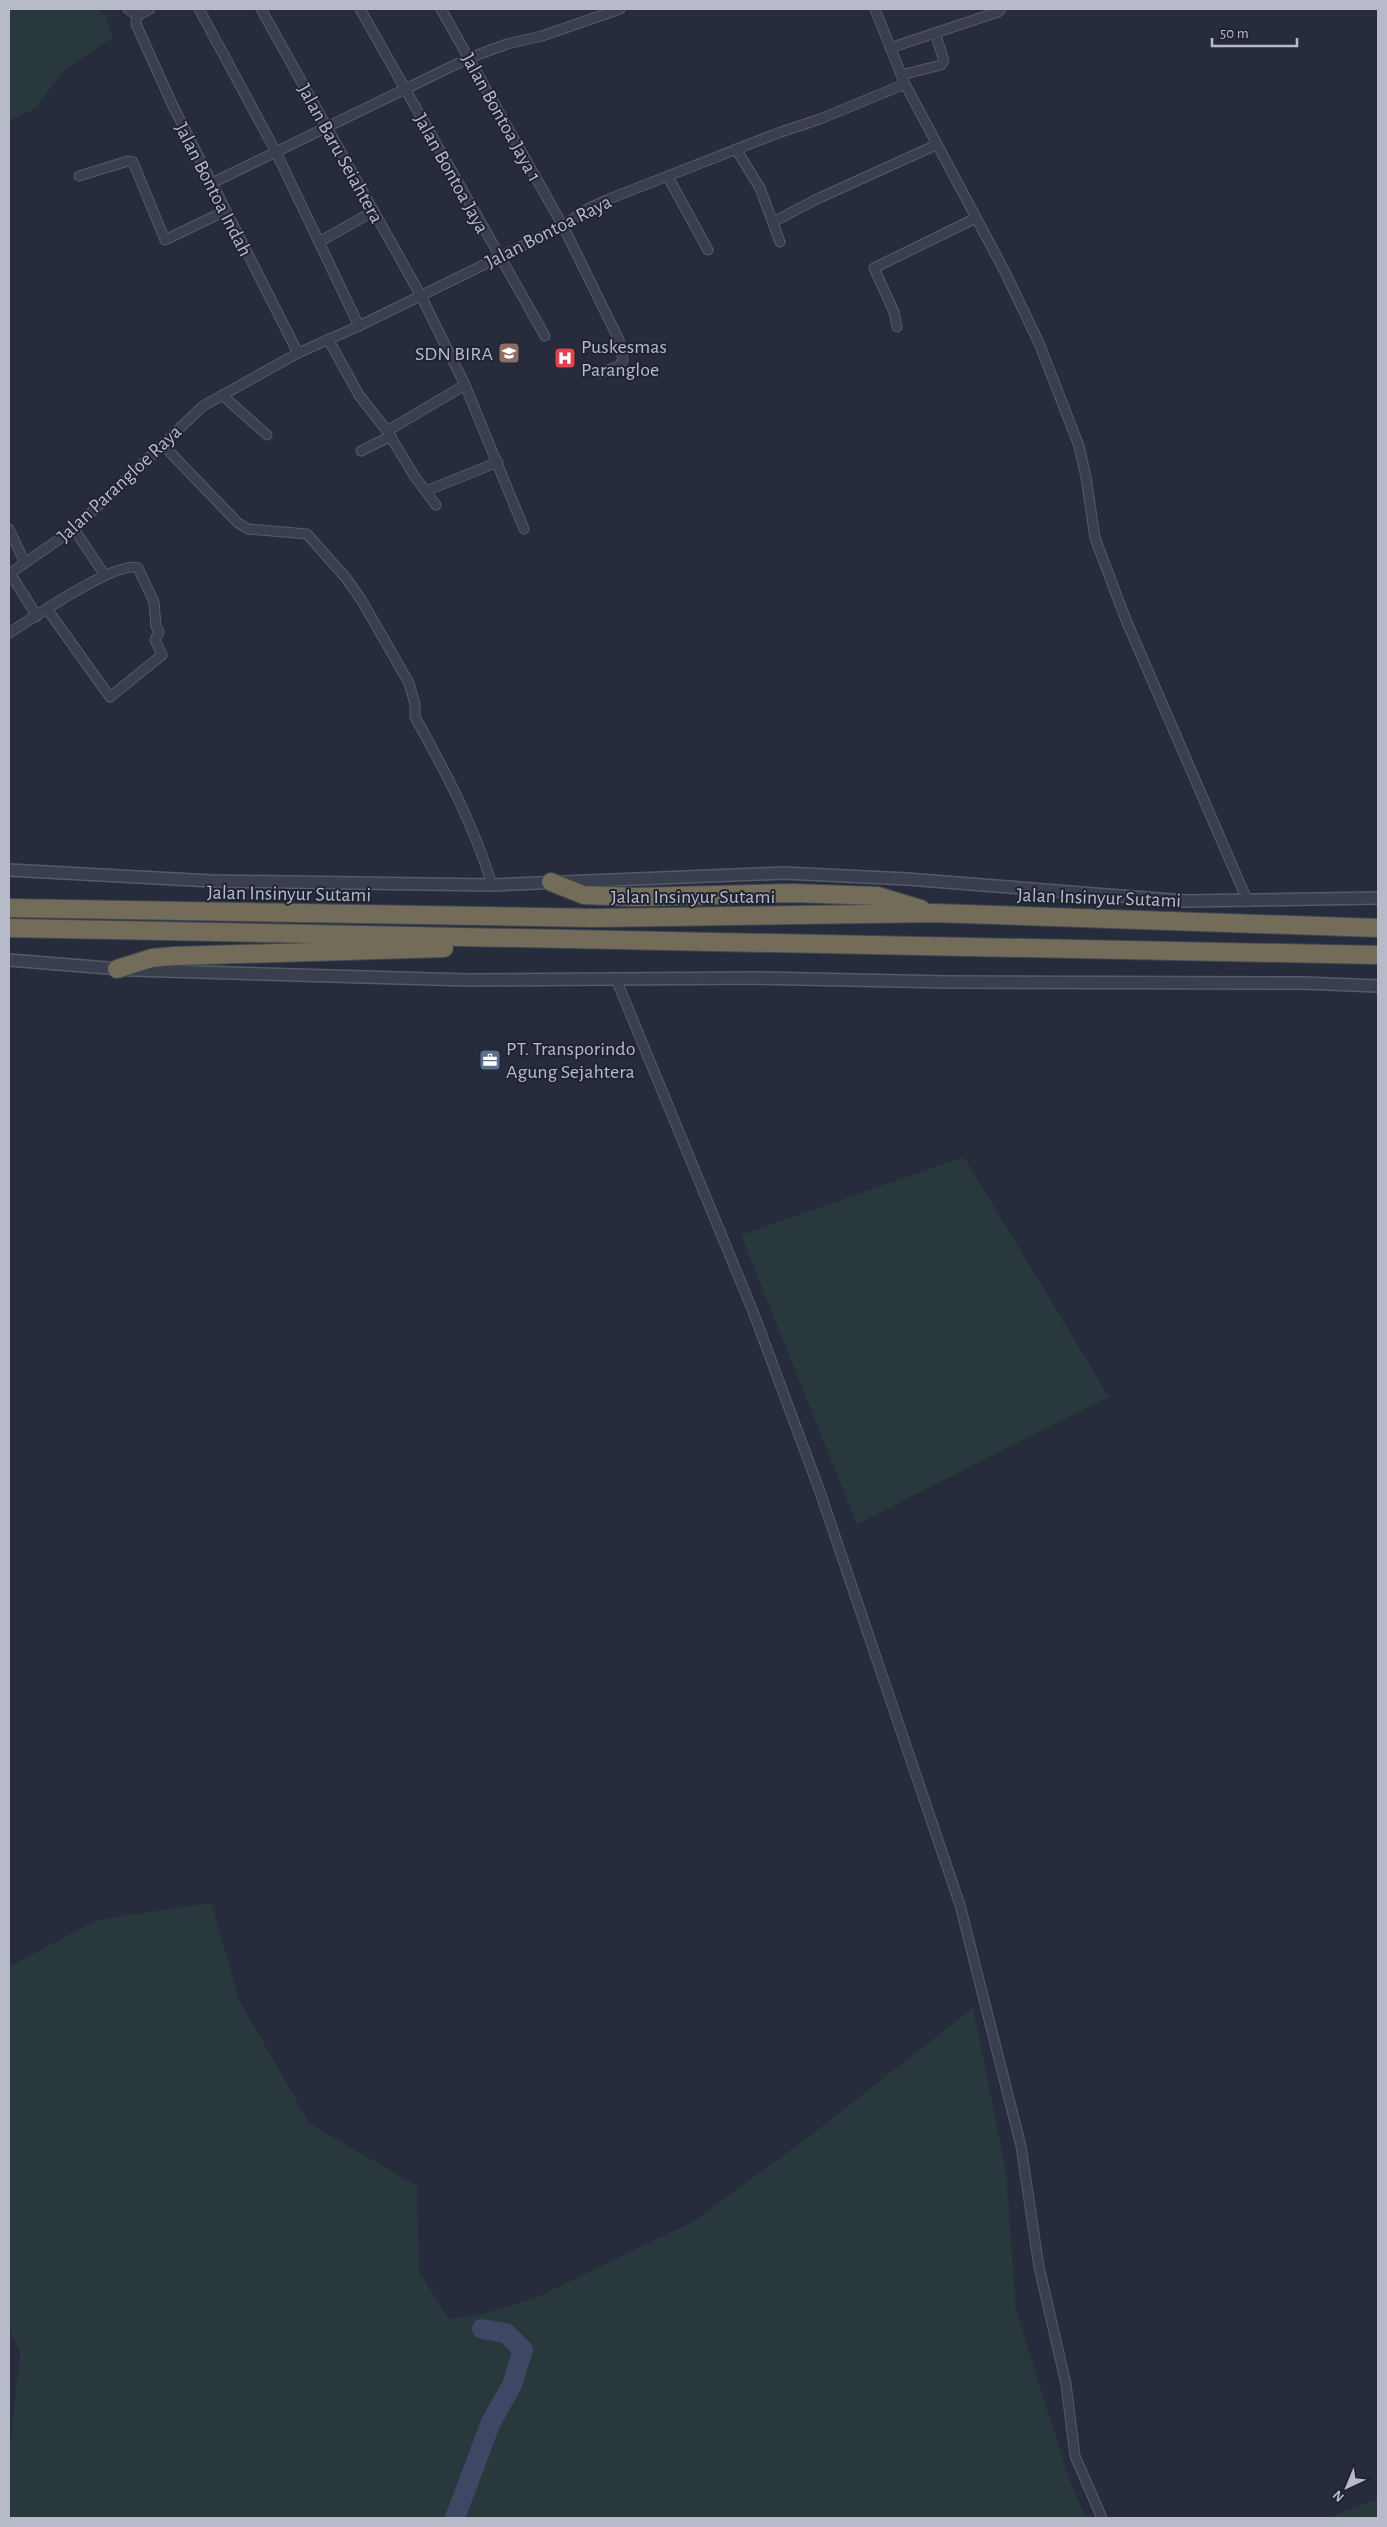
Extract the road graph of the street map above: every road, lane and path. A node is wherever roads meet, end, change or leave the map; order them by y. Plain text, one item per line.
1 (128, 9) edge
2 (150, 9) edge
3 (199, 9) edge
4 (261, 9) edge
5 (360, 9) edge
6 (440, 9) edge
7 (620, 9) edge
8 (875, 9) edge
9 (1001, 9) edge
10 (136, 20) junction
11 (935, 33) junction
12 (890, 48) junction
13 (469, 58) junction
14 (903, 80) junction
15 (405, 89) junction
16 (326, 126) junction
17 (936, 145) junction
18 (736, 149) junction
19 (276, 152) junction
20 (79, 176) dead end
21 (668, 177) junction
22 (212, 183) junction
23 (224, 211) junction
24 (374, 211) junction
25 (976, 218) junction
26 (773, 222) junction
27 (563, 226) junction
28 (318, 242) junction
29 (780, 242) dead end
30 (708, 250) dead end
31 (499, 257) junction
32 (421, 296) junction
33 (359, 326) junction
34 (897, 327) dead end
35 (545, 336) dead end
36 (328, 339) junction
37 (298, 353) junction
38 (600, 373) dead end
39 (465, 385) junction
40 (222, 394) junction
41 (203, 406) joint
42 (389, 433) junction
43 (267, 436) dead end
44 (163, 445) junction
45 (362, 451) dead end
46 (498, 462) junction
47 (426, 492) junction
48 (436, 505) dead end
49 (9, 529) edge
50 (524, 529) dead end
51 (74, 530) junction
52 (25, 563) junction
53 (9, 574) edge
54 (104, 574) junction
55 (47, 609) junction
56 (37, 616) junction
57 (9, 634) edge
58 (9, 870) edge
59 (551, 882) junction
60 (492, 885) junction
61 (1378, 898) edge
62 (1248, 902) junction
63 (9, 908) edge
64 (935, 913) junction
65 (9, 928) edge
66 (1378, 928) edge
67 (501, 938) junction
68 (1378, 955) edge
69 (9, 960) edge
70 (117, 969) junction
71 (616, 979) junction
72 (1378, 986) edge
73 (1102, 2518) edge

1 - 10 street
2 - 10 street
3 - 19 street
4 - 16 street, Jalan Baru Seiahtera
5 - 15 street, Jalan Bontoa Jaya
6 - 13 street, Jalan Bontoa Jaya 1
7 - 13 street
8 - 12 street
9 - 11 street
10 - 22 street, Jalan Bontoa Indah
11 - 12 street
11 - 14 street, Jalan Bontoa Raya
12 - 14 street
13 - 15 street
13 - 27 street, Jalan Bontoa Jaya 1
14 - 17 street
14 - 18 street, Jalan Bontoa Raya
15 - 16 street
15 - 31 street, Jalan Bontoa Jaya
16 - 19 street
16 - 24 street, Jalan Baru Seiahtera
17 - 25 street
17 - 26 street
18 - 21 street, Jalan Bontoa Raya
18 - 26 street
19 - 22 street
19 - 28 street
20 - 23 street
21 - 27 street, Jalan Bontoa Raya
21 - 30 street
22 - 23 street, Jalan Bontoa Indah
23 - 37 street, Jalan Bontoa Indah
24 - 28 street
24 - 32 street, Jalan Baru Seiahtera
25 - 34 street
25 - 62 street
26 - 29 street
27 - 31 street, Jalan Bontoa Raya
27 - 38 street, Jalan Bontoa Jaya 1
28 - 33 street
31 - 32 street, Jalan Bontoa Raya
31 - 35 street, Jalan Bontoa Jaya
32 - 33 street, Jalan Bontoa Raya
32 - 39 street, Jalan Baru Seiahtera
33 - 36 street, Jalan Bontoa Raya
36 - 37 street, Jalan Bontoa Raya
36 - 42 street
37 - 40 street, Jalan Bontoa Raya
39 - 42 street
39 - 46 street, Jalan Baru Seiahtera
40 - 41 street, Jalan Bontoa Raya
40 - 43 street
41 - 44 street, Jalan Parangloe Raya
42 - 45 street
42 - 47 street
44 - 51 street, Jalan Parangloe Raya
44 - 60 street
46 - 47 street
46 - 50 street, Jalan Baru Seiahtera
47 - 48 street
49 - 52 street
51 - 52 street, Jalan Parangloe Raya
51 - 54 street
52 - 53 street, Jalan Parangloe Raya
53 - 56 street
54 - 55 street
54 - 55 street
55 - 56 street
56 - 57 street
58 - 60 street
59 - 60 street
59 - 62 street
59 - 64 highway
61 - 62 street
63 - 64 highway, Jalan Insinyur Sutami
64 - 66 highway, Jalan Insinyur Sutami
65 - 67 highway, Jalan Insinyur Sutami
67 - 68 highway, Jalan Insinyur Sutami
67 - 70 highway
69 - 70 street
70 - 71 street
71 - 72 street
71 - 73 street

